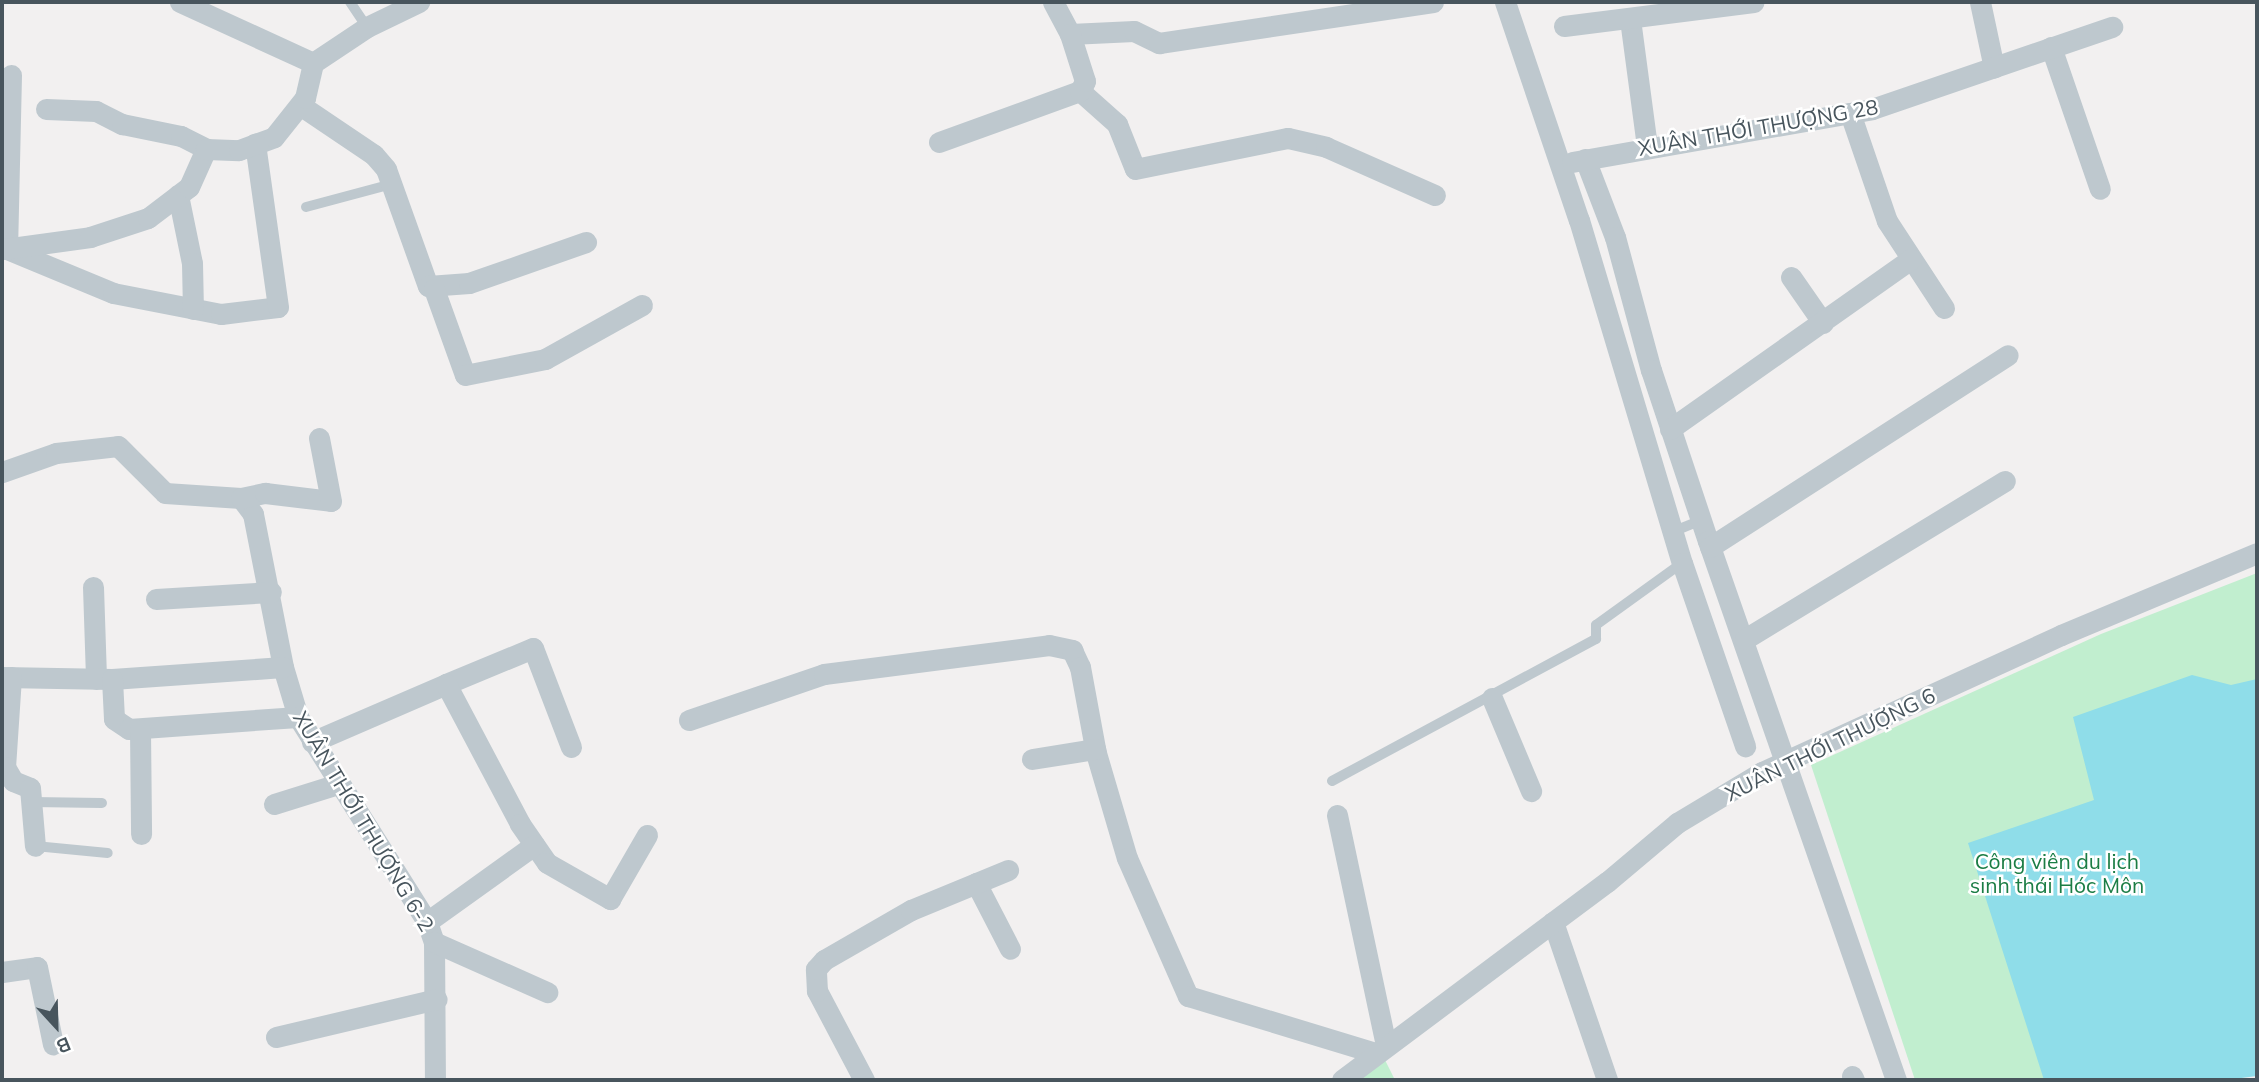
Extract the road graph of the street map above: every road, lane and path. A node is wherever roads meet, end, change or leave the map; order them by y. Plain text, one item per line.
1 (180, 2) edge
2 (349, 2) edge
3 (419, 2) edge
4 (1053, 2) edge
5 (1433, 2) edge
6 (1505, 2) edge
7 (1753, 2) edge
8 (1980, 2) edge
9 (1630, 19) junction
10 (1564, 26) dead end
11 (367, 27) junction
12 (2112, 27) dead end
13 (1070, 34) junction
14 (2052, 47) junction
15 (313, 63) junction
16 (1994, 68) junction
17 (10, 75) dead end
18 (1080, 90) junction
19 (300, 105) junction
20 (46, 109) dead end
21 (1850, 113) junction
22 (939, 142) dead end
23 (255, 144) junction
24 (1647, 146) junction
25 (206, 149) junction
26 (1585, 159) junction
27 (1560, 164) junction
28 (392, 184) junction
29 (2100, 189) dead end
30 (178, 195) junction
31 (1435, 195) dead end
32 (306, 207) dead end
33 (586, 242) dead end
34 (4, 249) edge
35 (1911, 258) junction
36 (1791, 277) dead end
37 (434, 289) junction
38 (642, 305) dead end
39 (1944, 308) dead end
40 (193, 309) junction
41 (1823, 323) junction
42 (2008, 355) dead end
43 (1670, 429) junction
44 (318, 438) dead end
45 (2, 472) edge
46 (2005, 481) dead end
47 (241, 498) junction
48 (1701, 520) junction
49 (1672, 532) junction
50 (1710, 547) junction
51 (2257, 553) edge
52 (1682, 564) junction
53 (93, 587) dead end
54 (271, 592) junction
55 (156, 599) dead end
56 (1745, 639) junction
57 (283, 667) junction
58 (6, 677) edge
59 (104, 679) junction
60 (446, 684) junction
61 (1492, 698) junction
62 (298, 717) junction
63 (689, 720) dead end
64 (141, 730) junction
65 (313, 742) junction
66 (1745, 746) dead end
67 (571, 747) dead end
68 (1095, 749) junction
69 (1032, 759) dead end
70 (1787, 762) junction
71 (1332, 781) dead end
72 (338, 784) junction
73 (1531, 791) dead end
74 (32, 802) junction
75 (102, 803) dead end
76 (274, 804) dead end
77 (1338, 815) dead end
78 (141, 834) dead end
79 (647, 835) dead end
80 (534, 845) junction
81 (35, 846) joint
82 (108, 853) dead end
83 (1008, 870) dead end
84 (976, 883) junction
85 (1553, 922) junction
86 (431, 932) junction
87 (1010, 949) dead end
88 (2, 972) edge
89 (547, 992) dead end
90 (437, 999) junction
91 (276, 1037) dead end
92 (53, 1044) dead end
93 (1381, 1049) junction
94 (1350, 1078) edge
95 (435, 1080) edge
96 (864, 1080) edge
97 (1607, 1080) edge
98 (1896, 1080) edge

1 - 15 street
2 - 11 lane
3 - 11 street
4 - 13 street
5 - 13 street
6 - 27 street
7 - 9 street
8 - 16 street
9 - 10 street
9 - 24 street
11 - 15 street
12 - 14 street, XUÂN THỚI THƯỢNG 28
13 - 18 street
14 - 16 street, XUÂN THỚI THƯỢNG 28
14 - 29 street
15 - 19 street
16 - 21 street, XUÂN THỚI THƯỢNG 28
17 - 34 street
18 - 22 street
18 - 31 street
19 - 23 street
19 - 28 street
20 - 25 street
21 - 24 street, XUÂN THỚI THƯỢNG 28
21 - 35 street
23 - 25 street
23 - 40 street
24 - 26 street, XUÂN THỚI THƯỢNG 28
25 - 30 street
26 - 27 street, XUÂN THỚI THƯỢNG 28
26 - 43 street
27 - 49 street
28 - 32 lane
28 - 37 street
30 - 34 street
30 - 40 street
33 - 37 street
34 - 40 street
35 - 39 street
35 - 41 street
36 - 41 street
37 - 38 street
41 - 43 street
42 - 50 street
43 - 48 street
44 - 47 street
45 - 47 street
46 - 56 street
47 - 54 street, XUÂN THỚI THƯỢNG 6-2
48 - 49 lane
48 - 50 street
49 - 52 street
50 - 56 street
51 - 70 street, XUÂN THỚI THƯỢNG 6
52 - 61 lane
52 - 66 street
53 - 59 street
54 - 55 street
54 - 57 street, XUÂN THỚI THƯỢNG 6-2
56 - 70 street
57 - 59 street
57 - 62 street, XUÂN THỚI THƯỢNG 6-2
58 - 59 street
58 - 74 street
59 - 64 street
60 - 65 street
60 - 67 street
60 - 80 street
61 - 71 lane
61 - 73 street
62 - 64 street
62 - 65 street, XUÂN THỚI THƯỢNG 6-2
63 - 68 street
64 - 78 street
65 - 72 street, XUÂN THỚI THƯỢNG 6-2
68 - 69 street
68 - 93 street
70 - 85 street, XUÂN THỚI THƯỢNG 6
70 - 98 street
72 - 76 street
72 - 86 street, XUÂN THỚI THƯỢNG 6-2
74 - 75 lane
74 - 81 street
77 - 93 street
79 - 80 street
80 - 86 street
81 - 82 lane
83 - 84 street
84 - 87 street
84 - 96 street
85 - 93 street, XUÂN THỚI THƯỢNG 6
85 - 97 street
86 - 89 street
86 - 90 street, XUÂN THỚI THƯỢNG 6-2
88 - 92 street
90 - 91 street
90 - 95 street, XUÂN THỚI THƯỢNG 6-2
93 - 94 street, XUÂN THỚI THƯỢNG 6

